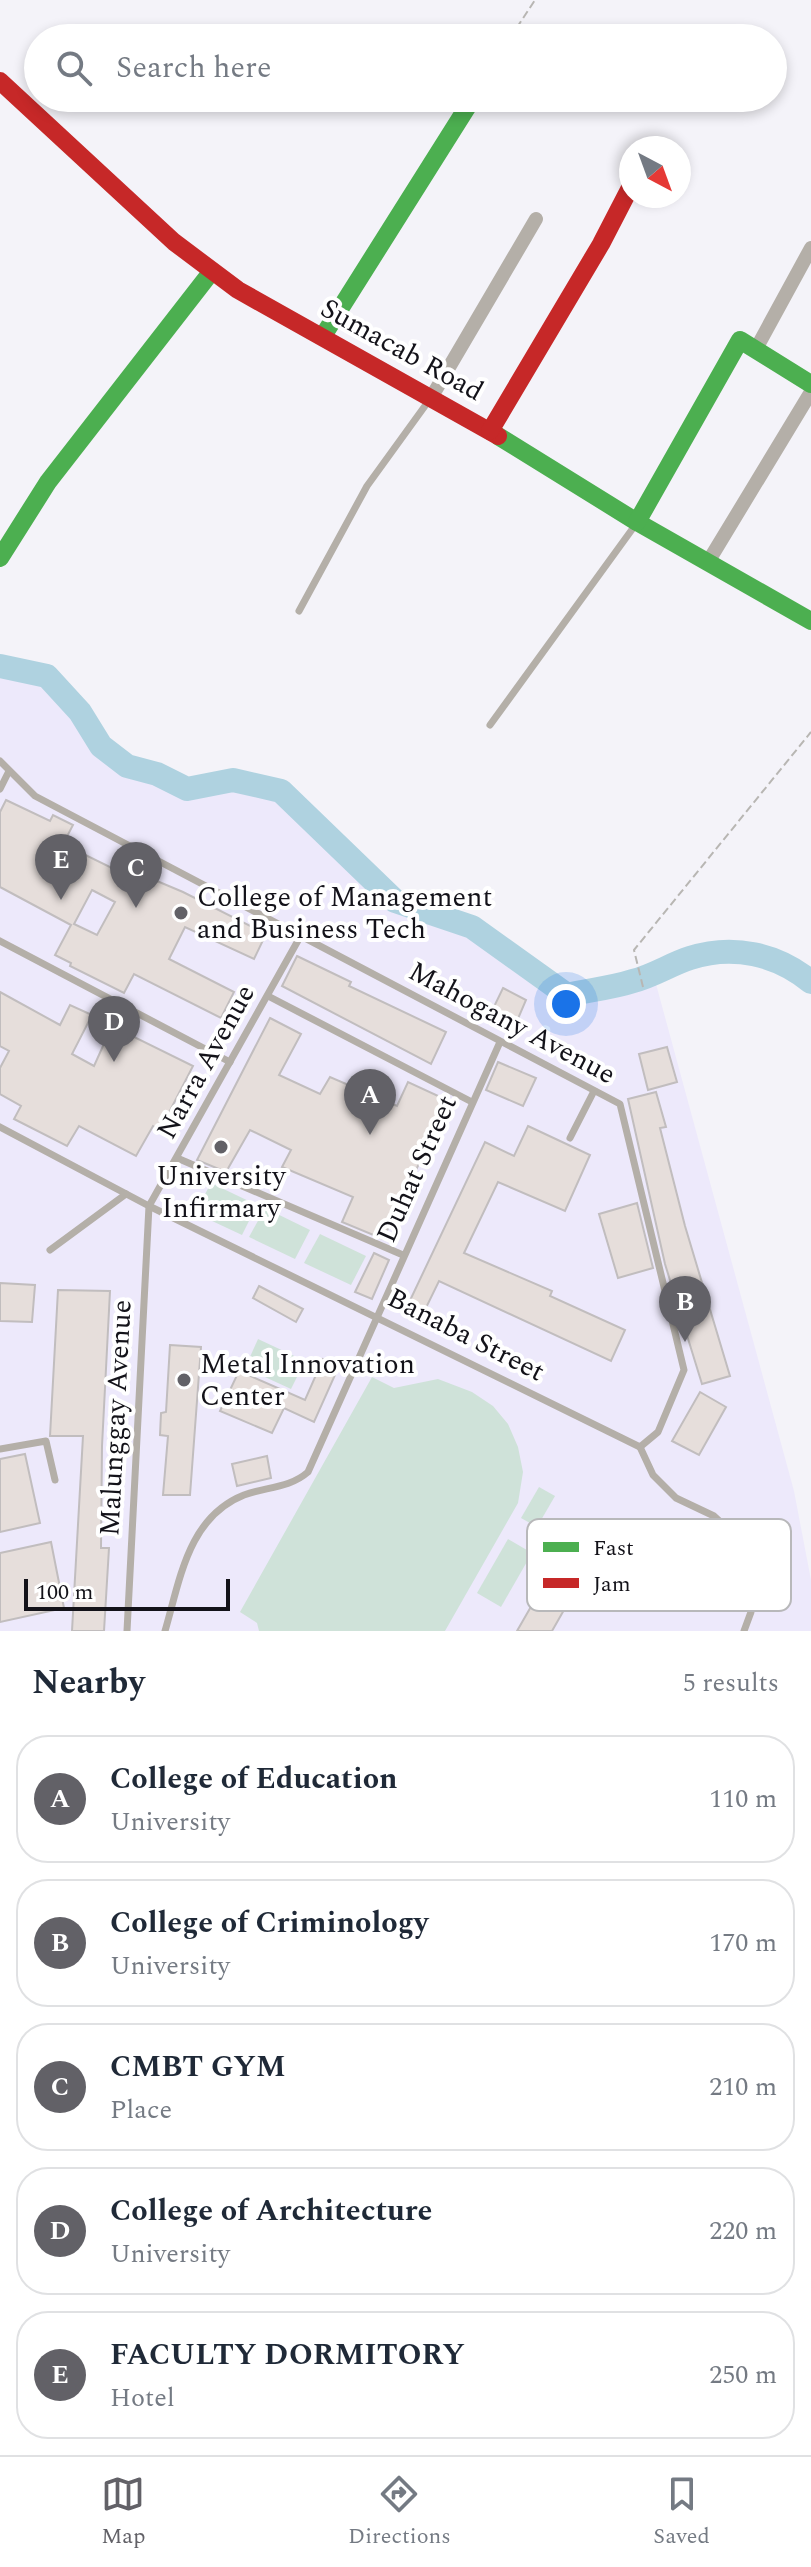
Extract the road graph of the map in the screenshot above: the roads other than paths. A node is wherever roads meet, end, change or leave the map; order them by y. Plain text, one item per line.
1 (0, 81) edge
2 (24, 103) edge
3 (34, 112) edge
4 (464, 112) edge
5 (620, 208) edge
6 (536, 219) dead end
7 (811, 248) edge
8 (212, 271) junction
9 (323, 336) junction
10 (756, 349) junction
11 (811, 384) edge
12 (811, 392) edge
13 (431, 398) junction
14 (490, 431) junction
15 (637, 522) junction
16 (0, 558) edge
17 (708, 562) junction
18 (299, 611) dead end
19 (811, 621) edge
20 (490, 725) dead end
21 (0, 761) edge
22 (9, 771) junction
23 (0, 789) edge
24 (300, 937) junction
25 (0, 941) edge
26 (268, 996) junction
27 (500, 1042) junction
28 (230, 1062) junction
29 (594, 1091) junction
30 (470, 1101) junction
31 (0, 1127) edge
32 (570, 1138) dead end
33 (177, 1158) junction
34 (126, 1194) junction
35 (149, 1206) junction
36 (50, 1250) dead end
37 (403, 1255) junction
38 (376, 1315) junction
39 (640, 1447) junction
40 (0, 1449) edge
41 (55, 1480) dead end
42 (717, 1519) edge
43 (751, 1611) edge
44 (127, 1631) edge
45 (165, 1631) edge
46 (744, 1631) edge

1 - 2 street, Sumacab Road
3 - 8 street, Sumacab Road
4 - 9 street
5 - 14 street
6 - 13 street
7 - 10 street
8 - 9 street, Sumacab Road
8 - 16 street
9 - 13 street, Sumacab Road
10 - 11 street
10 - 15 street
12 - 17 street
13 - 14 street, Sumacab Road
13 - 18 lane
14 - 15 street, Sumacab Road
15 - 17 street, Sumacab Road
15 - 20 lane
17 - 19 street, Sumacab Road
21 - 22 lane, Mahogany Avenue
22 - 23 lane
22 - 24 lane, Mahogany Avenue
24 - 26 lane, Narra Avenue
24 - 27 lane, Mahogany Avenue
25 - 28 lane
26 - 28 lane, Narra Avenue
26 - 30 lane
27 - 29 lane, Mahogany Avenue
27 - 30 lane, Duhat Street
28 - 33 lane, Narra Avenue
29 - 32 lane
29 - 39 lane, Mahogany Avenue
30 - 37 lane, Duhat Street
31 - 34 lane, Banaba Street
33 - 35 lane, Narra Avenue
33 - 37 lane
34 - 35 lane, Banaba Street
34 - 36 lane
35 - 38 lane, Banaba Street
35 - 44 lane, Malunggay Avenue
37 - 38 lane, Duhat Street
38 - 39 lane, Banaba Street
38 - 45 lane, Duhat Street
39 - 42 lane
40 - 41 lane
43 - 46 lane

